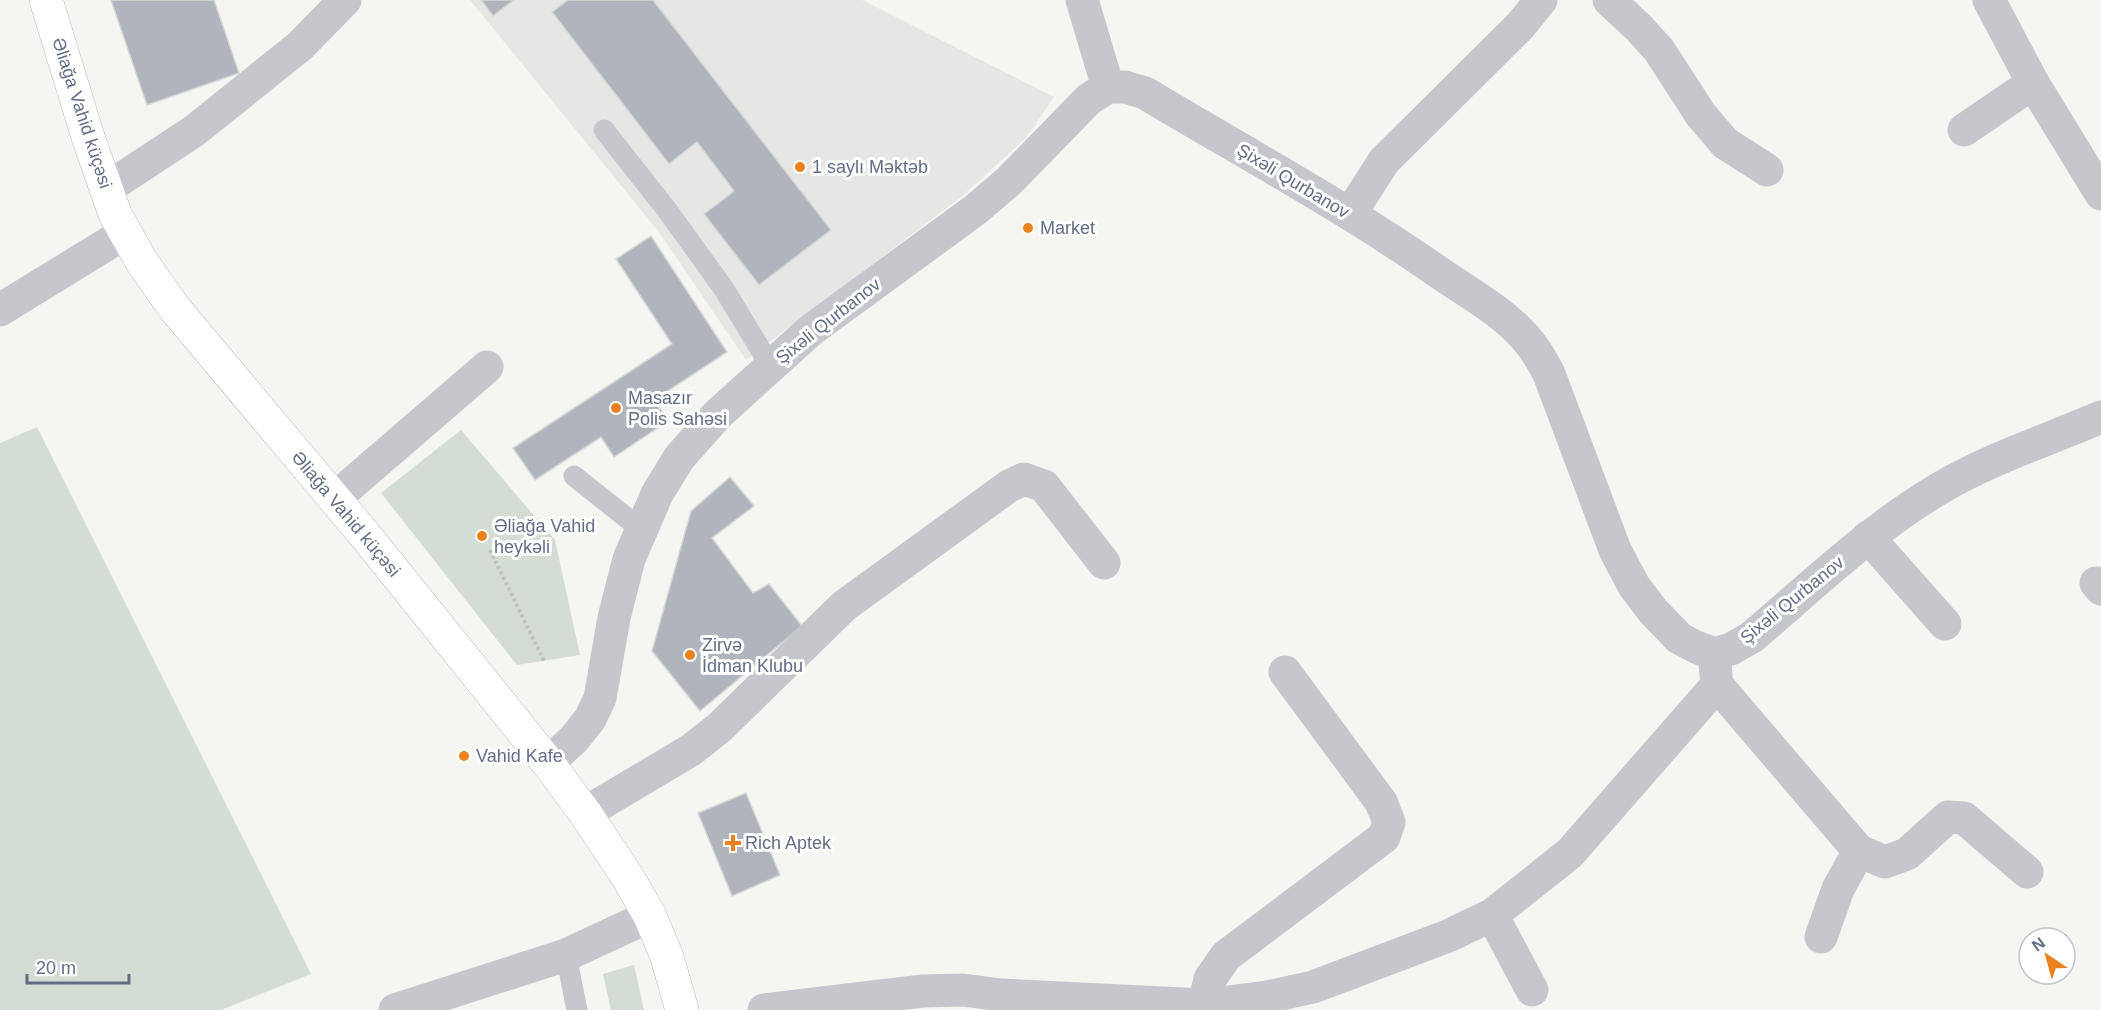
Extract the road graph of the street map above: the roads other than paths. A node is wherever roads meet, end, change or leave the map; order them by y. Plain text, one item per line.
1 (46, 0) edge
2 (345, 0) edge
3 (1082, 0) edge
4 (1541, 0) edge
5 (1609, 0) edge
6 (1989, 0) edge
7 (2033, 83) junction
8 (1108, 87) junction
9 (604, 130) dead end
10 (1964, 130) dead end
11 (1767, 170) dead end
12 (106, 189) junction
13 (2101, 194) edge
14 (1350, 214) junction
15 (125, 233) junction
16 (0, 310) edge
17 (770, 365) junction
18 (487, 367) dead end
19 (2101, 417) edge
20 (574, 476) dead end
21 (334, 499) junction
22 (642, 530) junction
23 (1868, 537) junction
24 (1104, 563) dead end
25 (1945, 624) dead end
26 (1715, 669) junction
27 (1285, 672) dead end
28 (548, 763) junction
29 (585, 813) junction
30 (1859, 850) junction
31 (2027, 872) dead end
32 (1492, 915) junction
33 (650, 916) junction
34 (1821, 938) dead end
35 (566, 955) junction
36 (1532, 990) dead end
37 (1002, 1003) edge
38 (1204, 1005) junction
39 (395, 1010) edge
40 (577, 1010) edge
41 (682, 1010) edge
42 (764, 1010) edge

1 - 12 main road, Əliağa Vahid küçəsi
2 - 12 street
3 - 8 street
4 - 14 street
5 - 11 street
6 - 7 street
7 - 10 street
7 - 13 street
8 - 14 street, Şixəli Qurbanov
8 - 17 street, Şixəli Qurbanov
9 - 17 lane
12 - 15 main road, Əliağa Vahid küçəsi
14 - 26 street, Şixəli Qurbanov
15 - 16 street
15 - 21 main road, Əliağa Vahid küçəsi
17 - 22 street, Şixəli Qurbanov
18 - 21 street
19 - 23 street, Şixəli Qurbanov
20 - 22 lane
21 - 28 main road, Əliağa Vahid küçəsi
22 - 28 street, Şixəli Qurbanov
23 - 25 street
23 - 26 street, Şixəli Qurbanov
24 - 29 street
26 - 30 street, Şixəli Qurbanov
26 - 32 street
27 - 38 street
28 - 29 main road, Əliağa Vahid küçəsi
29 - 33 main road, Əliağa Vahid küçəsi
30 - 31 street, Şixəli Qurbanov
30 - 34 street
32 - 36 street
32 - 38 street
33 - 35 street
33 - 41 main road, Əliağa Vahid küçəsi
35 - 39 street
35 - 40 lane
37 - 38 street
37 - 42 street

